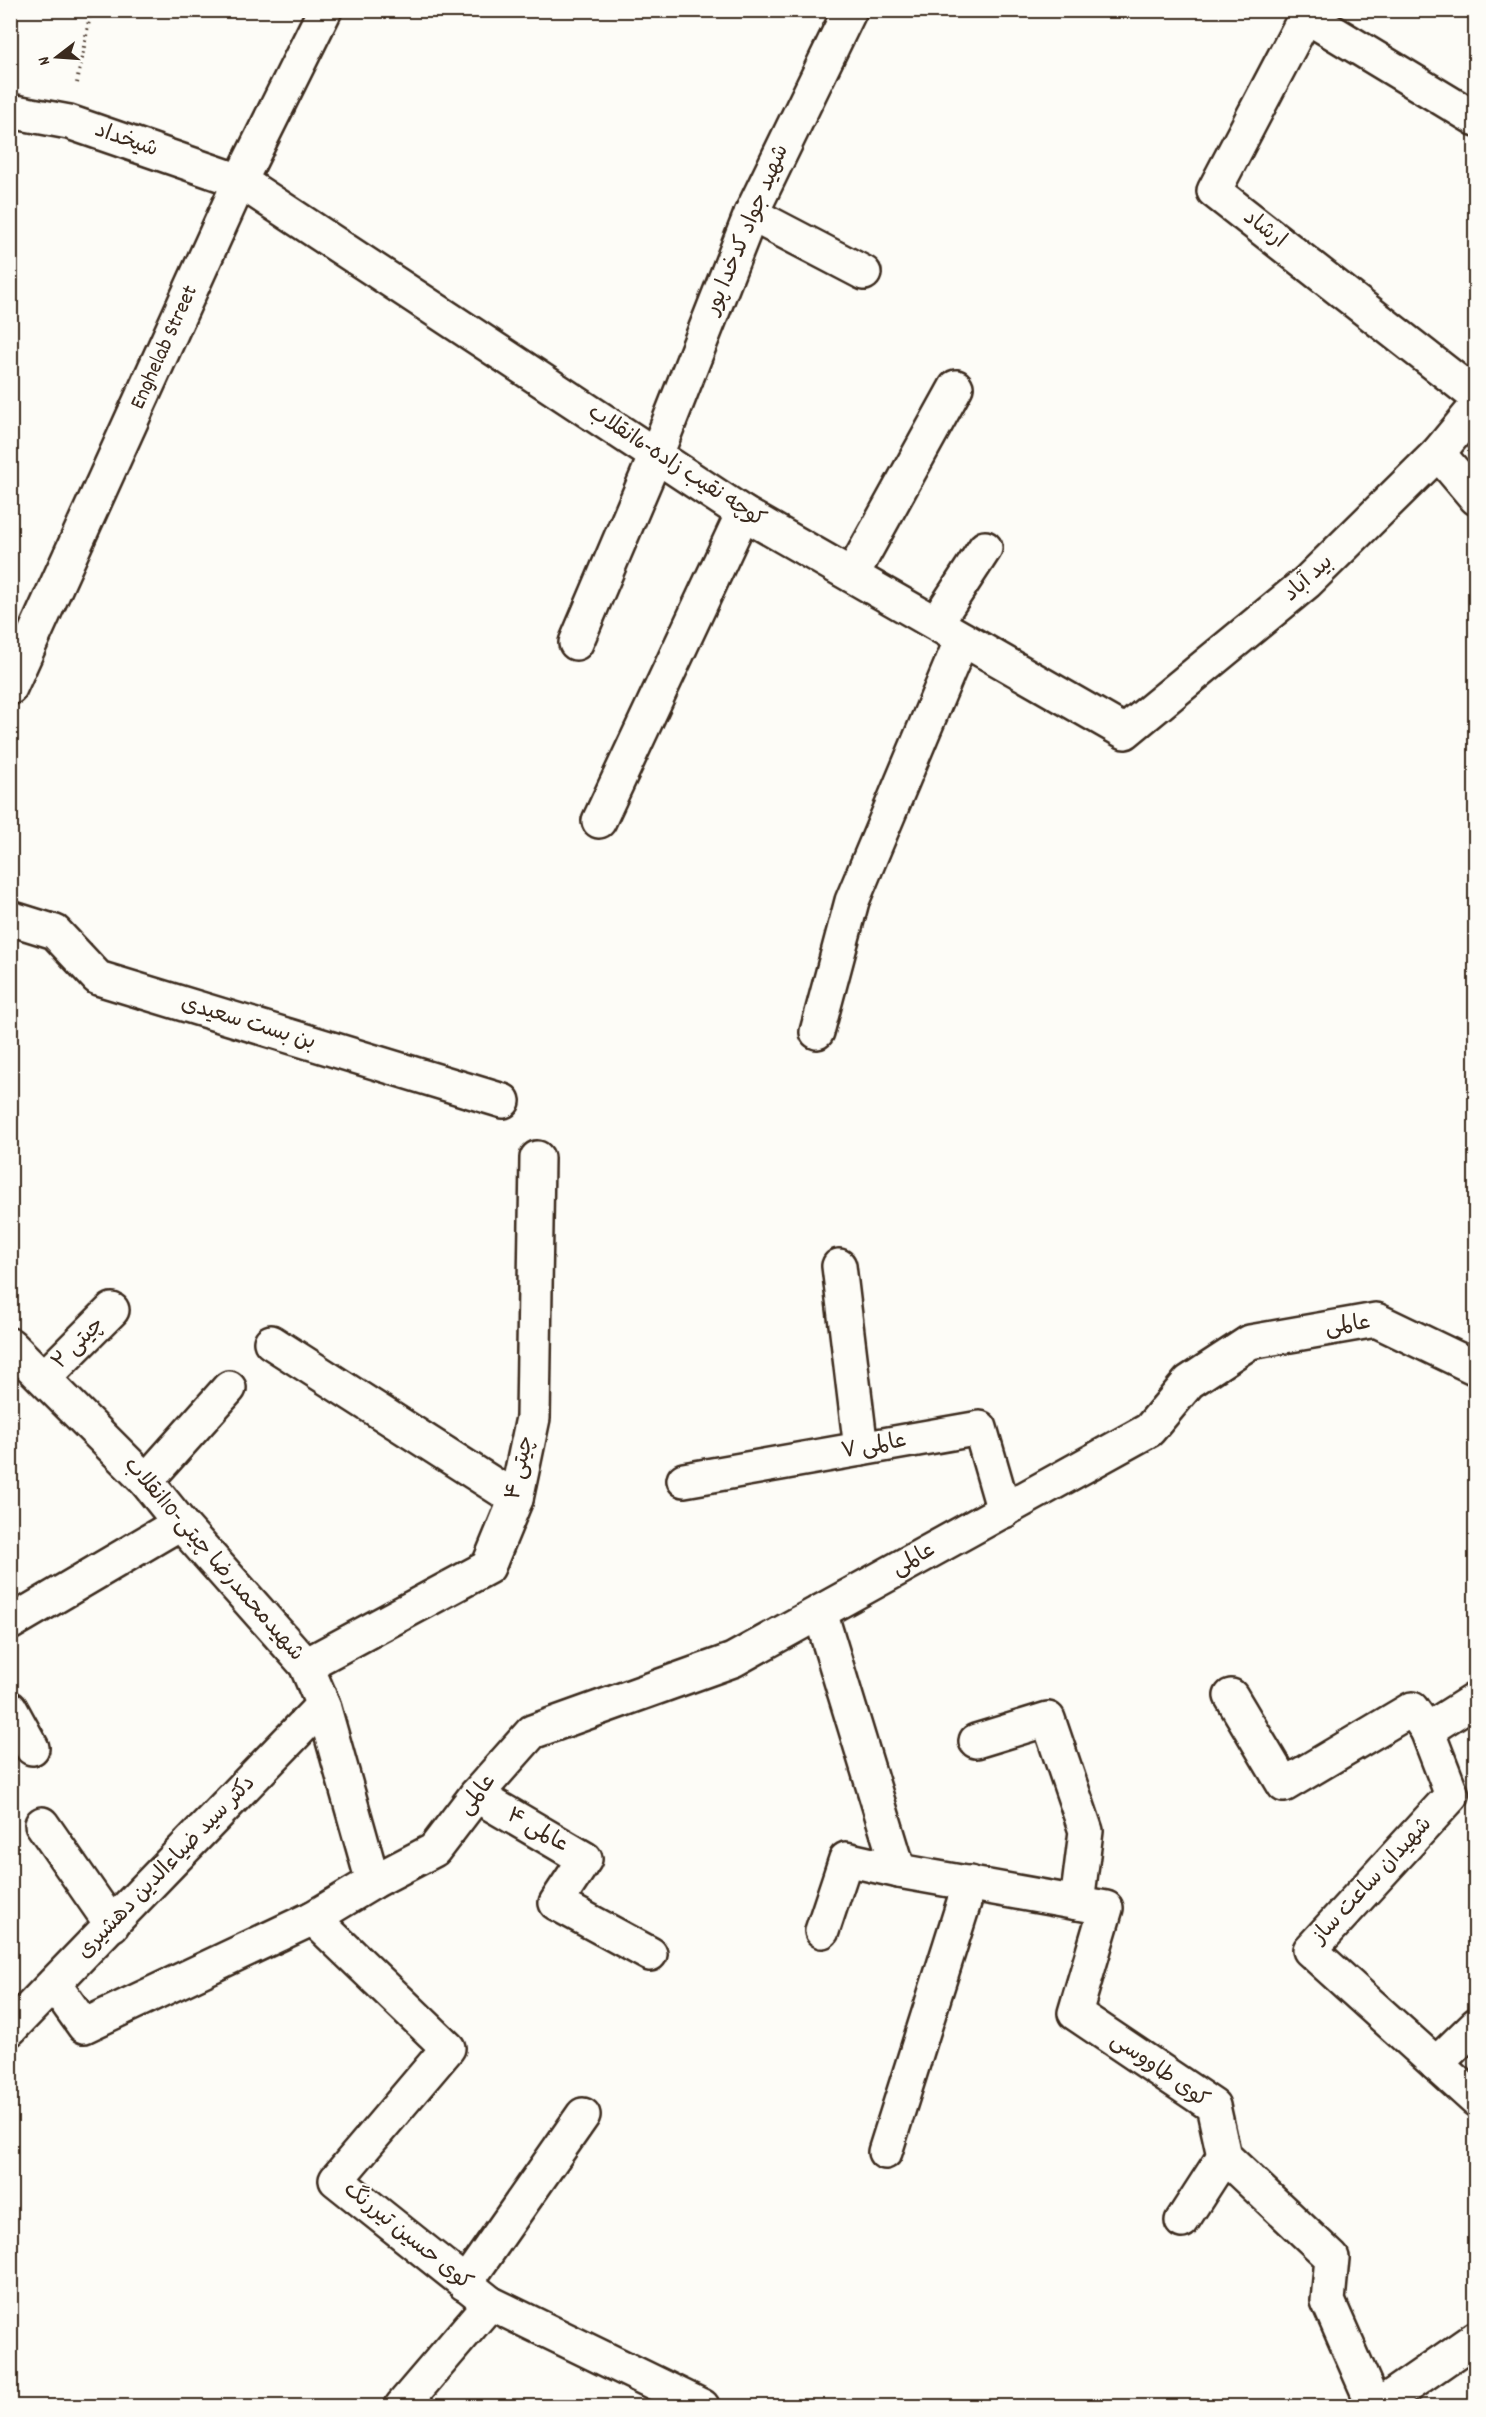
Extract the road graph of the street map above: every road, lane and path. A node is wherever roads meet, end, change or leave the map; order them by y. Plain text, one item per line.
1 (91, 10) edge
2 (325, 10) edge
3 (850, 10) edge
4 (1308, 14) edge
5 (10, 111) edge
6 (1476, 119) edge
7 (69, 122) junction
8 (240, 181) junction
9 (751, 214) junction
10 (864, 273) dead end
11 (956, 387) dead end
12 (1476, 396) edge
13 (1476, 407) edge
14 (1438, 453) junction
15 (656, 455) junction
16 (1476, 498) edge
17 (743, 513) junction
18 (985, 548) dead end
19 (852, 575) junction
20 (949, 631) junction
21 (576, 643) dead end
22 (10, 687) edge
23 (1125, 732) joint
24 (599, 821) dead end
25 (10, 918) edge
26 (817, 1032) dead end
27 (503, 1101) dead end
28 (537, 1158) dead end
29 (839, 1266) dead end
30 (112, 1310) dead end
31 (271, 1342) dead end
32 (10, 1345) edge
33 (1476, 1368) edge
34 (45, 1377) junction
35 (229, 1388) dead end
36 (861, 1449) junction
37 (684, 1480) dead end
38 (146, 1481) junction
39 (516, 1499) junction
40 (1004, 1510) junction
41 (180, 1523) junction
42 (820, 1612) junction
43 (10, 1623) edge
44 (306, 1665) junction
45 (1231, 1696) dead end
46 (1476, 1699) edge
47 (323, 1706) junction
48 (10, 1708) edge
49 (1427, 1730) junction
50 (975, 1742) dead end
51 (32, 1748) dead end
52 (476, 1796) junction
53 (42, 1824) dead end
54 (899, 1871) junction
55 (373, 1882) junction
56 (970, 1883) junction
57 (1077, 1903) junction
58 (313, 1918) junction
59 (112, 1925) junction
60 (822, 1931) dead end
61 (650, 1954) dead end
62 (54, 1984) junction
63 (1476, 2025) edge
64 (11, 2028) edge
65 (1436, 2064) junction
66 (1476, 2100) edge
67 (583, 2115) dead end
68 (885, 2152) dead end
69 (1224, 2156) junction
70 (1182, 2222) dead end
71 (465, 2284) junction
72 (490, 2303) junction
73 (1476, 2338) edge
74 (402, 2406) edge
75 (702, 2406) edge
76 (1376, 2406) edge

1 - 7 path
2 - 8 street, Enghelab Street
3 - 9 street, شهید جواد کدخدا پور
4 - 6 street
4 - 12 street, ارشاد
5 - 7 street, شیخداد
7 - 8 street, شیخداد
8 - 15 street, کوچه نقیب زاده-6انقلاب
8 - 22 street, Enghelab Street
9 - 10 street
9 - 15 street, شهید جواد کدخدا پور
11 - 19 street
13 - 14 street, بید آباد
14 - 16 street
14 - 23 street, بید آباد
15 - 17 street, کوچه نقیب زاده-6انقلاب
15 - 21 street, شهید جواد کدخدا پور
17 - 19 street, کوچه نقیب زاده-6انقلاب
17 - 24 street
18 - 20 street
19 - 20 street, کوچه نقیب زاده-6انقلاب
20 - 23 street, کوچه نقیب زاده-6انقلاب
20 - 26 street
25 - 27 street, بن بست سعیدی
28 - 39 street, چیتی ۴
29 - 36 street
30 - 34 street, چیتی ۲
31 - 39 street
32 - 34 street, شهیدمحمدرضا چیتی-10انقلاب
33 - 40 street, عالمی
34 - 38 street, شهیدمحمدرضا چیتی-10انقلاب
35 - 38 street
36 - 37 street, عالمی ۷
36 - 40 street, عالمی ۷
38 - 41 street, شهیدمحمدرضا چیتی-10انقلاب
39 - 44 street, چیتی ۴
40 - 42 street, عالمی
41 - 43 street
41 - 44 street, شهیدمحمدرضا چیتی-10انقلاب
42 - 52 street, عالمی
42 - 54 street
44 - 47 street, شهیدمحمدرضا چیتی-10انقلاب
45 - 49 street
46 - 49 street
47 - 55 street, شهیدمحمدرضا چیتی-10انقلاب
47 - 59 street, دکتر سید ضیاءالدین دهشیری
48 - 51 street
49 - 65 street, شهیدان ساعت ساز
50 - 57 street
52 - 55 street, عالمی
52 - 61 street, عالمی ۴
53 - 59 street
54 - 56 street, کوی طاووسی
54 - 60 street, کوی طاووسی
55 - 58 street
56 - 57 street, کوی طاووسی
56 - 68 street
57 - 69 street, کوی طاووسی
58 - 62 street
58 - 71 street, کوی حسین تیررنگ
59 - 62 street, دکتر سید ضیاءالدین دهشیری
62 - 64 street, دکتر سید ضیاءالدین دهشیری
63 - 65 street
65 - 66 street, شهیدان ساعت ساز
67 - 71 street
69 - 70 street
69 - 76 street
71 - 72 street, کوی حسین تیررنگ
72 - 74 street
72 - 75 street, کوی حسین تیررنگ
73 - 76 street

